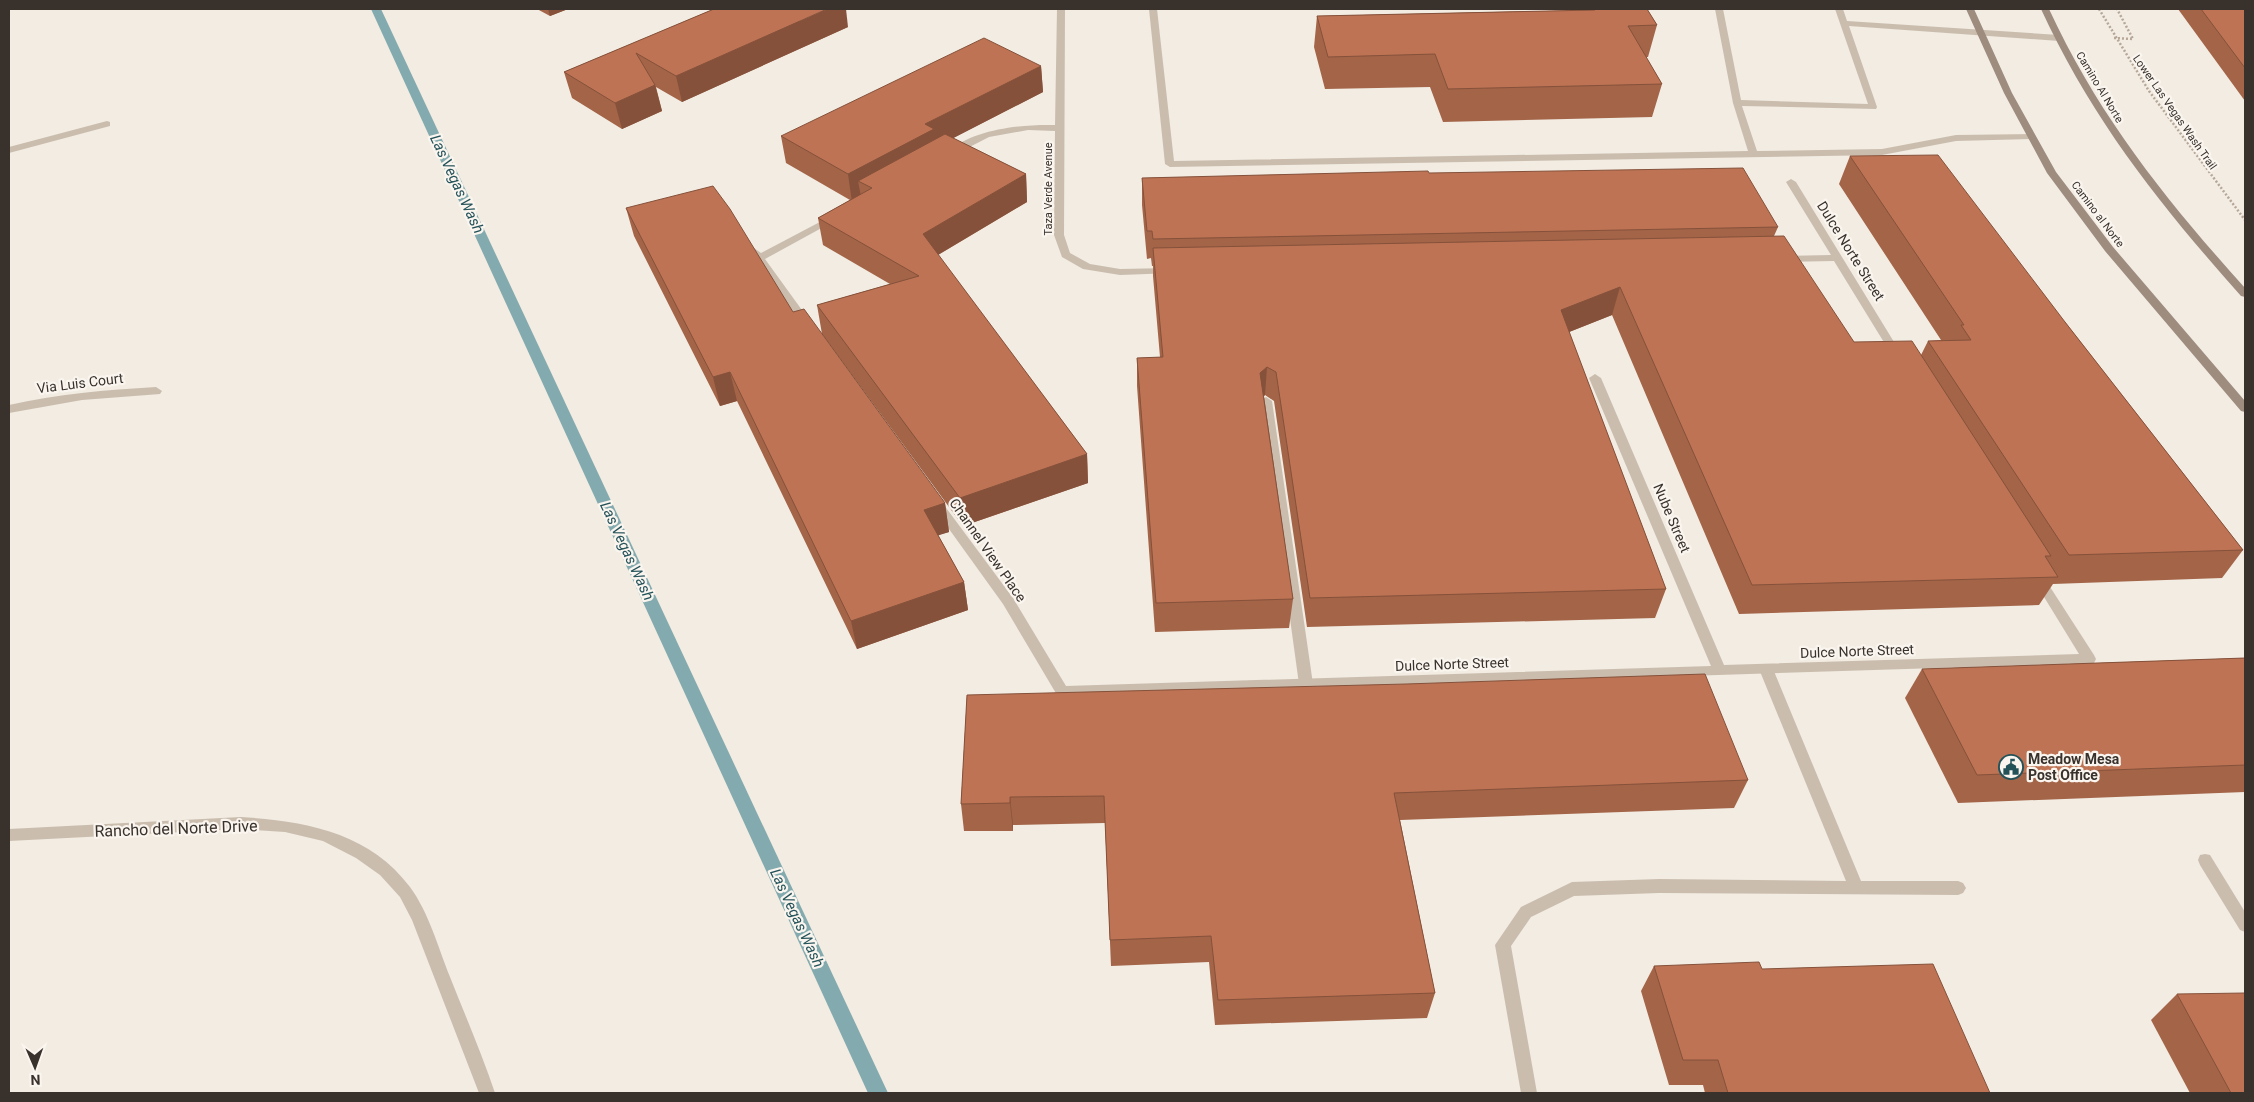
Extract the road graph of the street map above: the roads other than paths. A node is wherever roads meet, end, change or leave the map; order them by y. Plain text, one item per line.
1 (1061, 9) edge
2 (1153, 9) edge
3 (1719, 9) edge
4 (1839, 9) edge
5 (1970, 9) edge
6 (2045, 9) edge
7 (1844, 23) junction
8 (1980, 31) junction
9 (2059, 38) junction
10 (1737, 103) junction
11 (107, 124) dead end
12 (1061, 128) junction
13 (2031, 136) junction
14 (9, 150) edge
15 (1754, 154) junction
16 (942, 158) edge
17 (1791, 182) dead end
18 (846, 210) edge
19 (748, 243) edge
20 (759, 258) junction
21 (1836, 258) junction
22 (1766, 259) edge
23 (1179, 270) edge
24 (2245, 294) edge
25 (817, 338) edge
26 (1905, 366) edge
27 (1595, 378) dead end
28 (156, 391) dead end
29 (1266, 401) edge
30 (2245, 408) edge
31 (9, 409) edge
32 (932, 498) edge
33 (2031, 567) edge
34 (1766, 669) junction
35 (1720, 671) junction
36 (1306, 684) junction
37 (1062, 691) joint
38 (9, 835) edge
39 (2205, 860) dead end
40 (1856, 887) junction
41 (1958, 888) dead end
42 (2245, 925) edge
43 (487, 1093) edge
44 (1529, 1093) edge

1 - 12 street, Taza Verde Avenue
2 - 15 street
3 - 10 street
4 - 7 street
5 - 8 main road, Camino al Norte
6 - 9 main road
7 - 8 street
7 - 10 street
8 - 9 street
8 - 13 main road, Camino al Norte
9 - 24 main road, Camino Al Norte
10 - 15 street
11 - 14 street
12 - 16 street
12 - 23 street, Taza Verde Avenue
13 - 15 street
13 - 30 main road, Camino al Norte
17 - 21 street, Dulce Norte Street
18 - 20 street
19 - 20 street
20 - 25 street
21 - 22 street
21 - 26 street, Dulce Norte Street
27 - 35 street, Nube Street
28 - 31 street, Via Luis Court
29 - 36 street
32 - 37 street, Channel View Place
33 - 34 street, Dulce Norte Street
34 - 35 street, Dulce Norte Street
34 - 40 street
35 - 36 street, Dulce Norte Street
36 - 37 street, Dulce Norte Street
38 - 43 street, Rancho del Norte Drive
39 - 42 street
40 - 41 street
40 - 44 street

